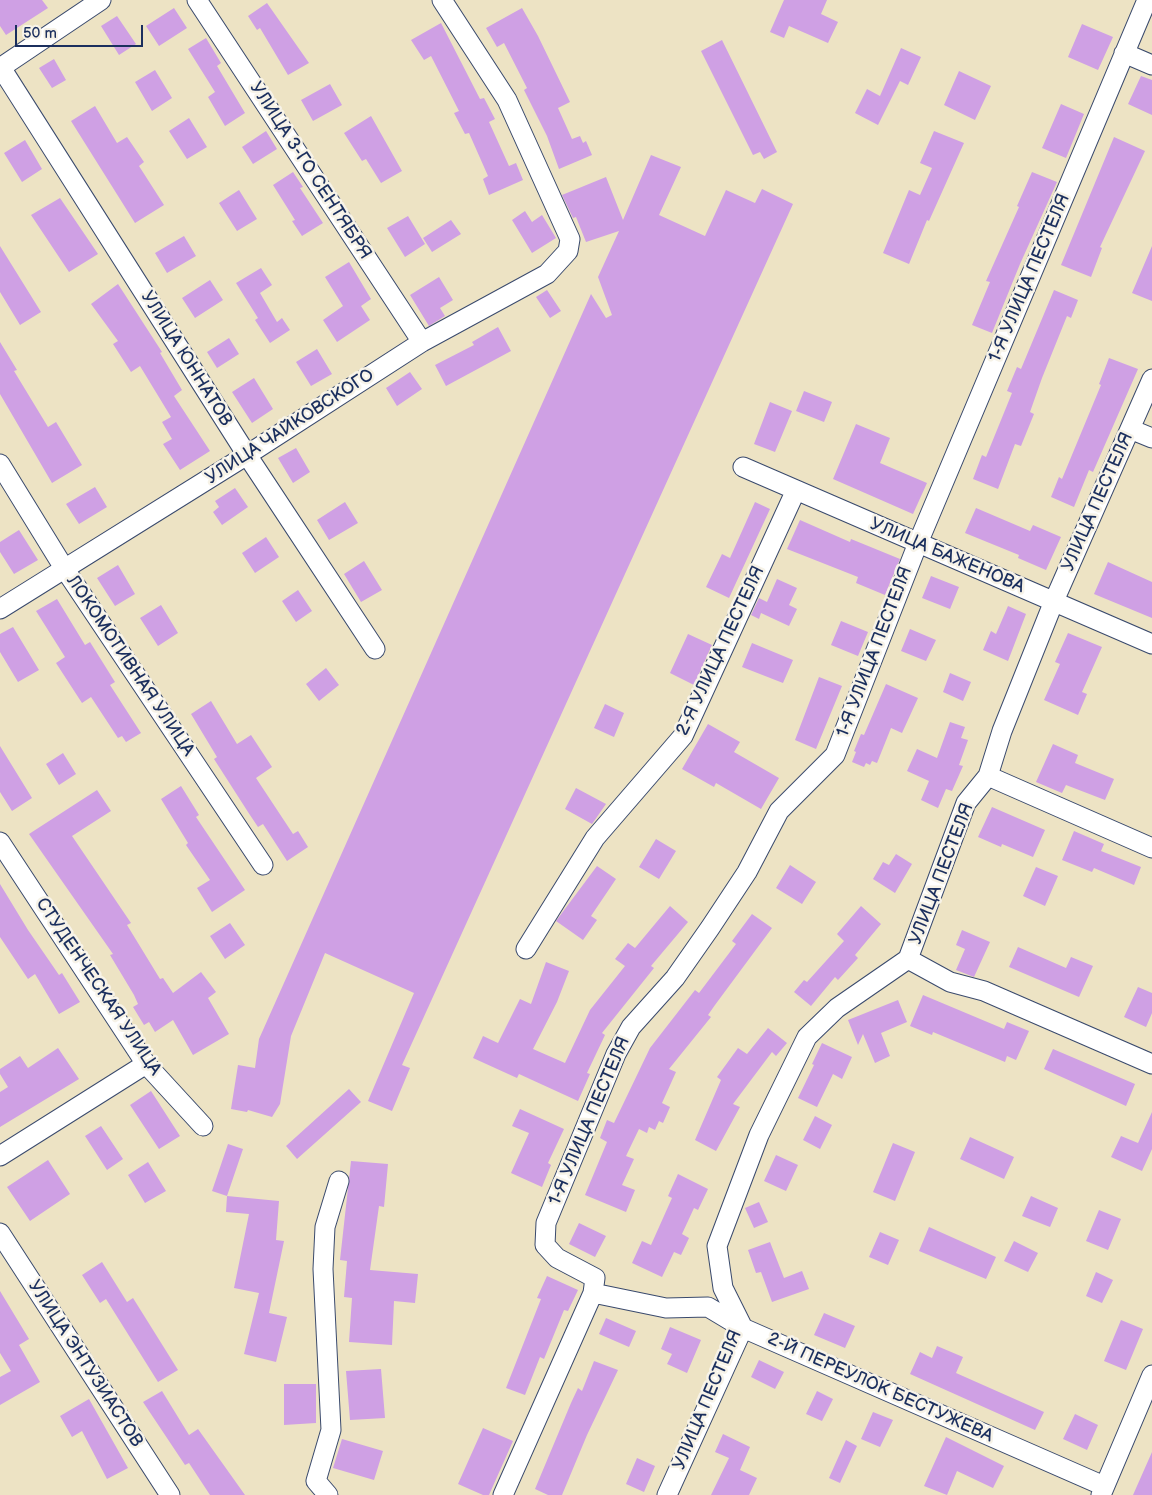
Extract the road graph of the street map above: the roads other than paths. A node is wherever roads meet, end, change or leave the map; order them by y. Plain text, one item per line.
1 (100, 0) edge
2 (197, 0) edge
3 (442, 0) edge
4 (1147, 0) edge
5 (1124, 53) junction
6 (1152, 65) edge
7 (0, 67) edge
8 (422, 342) junction
9 (1152, 379) edge
10 (1130, 429) junction
11 (1152, 438) edge
12 (247, 455) junction
13 (0, 464) edge
14 (743, 467) dead end
15 (796, 490) junction
16 (918, 543) junction
17 (64, 568) junction
18 (1054, 601) junction
19 (0, 609) edge
20 (1152, 644) edge
21 (375, 649) dead end
22 (988, 776) junction
23 (0, 842) edge
24 (1152, 848) edge
25 (263, 865) dead end
26 (526, 949) dead end
27 (908, 959) junction
28 (146, 1064) junction
29 (1152, 1064) edge
30 (203, 1126) dead end
31 (0, 1156) edge
32 (339, 1181) dead end
33 (0, 1233) edge
34 (593, 1293) junction
35 (743, 1328) junction
36 (1152, 1374) edge
37 (1102, 1491) edge
38 (170, 1495) edge
39 (328, 1495) edge
40 (503, 1495) edge
41 (667, 1495) edge

1 - 7 street
2 - 8 street, УЛИЦА 3-ГО СЕНТЯБРЯ
3 - 8 street, УЛИЦА ЧАЙКОВСКОГО
4 - 5 street, 1-Я УЛИЦА ПЕСТЕЛЯ
5 - 6 street
5 - 16 street, 1-Я УЛИЦА ПЕСТЕЛЯ
7 - 12 street, УЛИЦА ЮННАТОВ
8 - 12 street, УЛИЦА ЧАЙКОВСКОГО
9 - 10 street, УЛИЦА ПЕСТЕЛЯ
10 - 11 street
10 - 18 street, УЛИЦА ПЕСТЕЛЯ
12 - 17 street, УЛИЦА ЧАЙКОВСКОГО
12 - 21 street, УЛИЦА ЮННАТОВ
13 - 17 street, ЛОКОМОТИВНАЯ УЛИЦА
14 - 15 street, УЛИЦА БАЖЕНОВА
15 - 16 street, УЛИЦА БАЖЕНОВА
15 - 26 street, 2-Я УЛИЦА ПЕСТЕЛЯ
16 - 18 street, УЛИЦА БАЖЕНОВА
16 - 34 street, 1-Я УЛИЦА ПЕСТЕЛЯ
17 - 19 street, УЛИЦА ЧАЙКОВСКОГО
17 - 25 street, ЛОКОМОТИВНАЯ УЛИЦА
18 - 20 street, УЛИЦА БАЖЕНОВА
18 - 22 street, УЛИЦА ПЕСТЕЛЯ
22 - 24 street
22 - 27 street, УЛИЦА ПЕСТЕЛЯ
23 - 28 street, СТУДЕНЧЕСКАЯ УЛИЦА
27 - 29 street
27 - 35 street, УЛИЦА ПЕСТЕЛЯ
28 - 30 street, СТУДЕНЧЕСКАЯ УЛИЦА
28 - 31 street
32 - 39 street
33 - 38 street, УЛИЦА ЭНТУЗИАСТОВ
34 - 35 street, 2-Й ПЕРЕУЛОК БЕСТУЖЕВА
34 - 40 street
35 - 37 street, 2-Й ПЕРЕУЛОК БЕСТУЖЕВА
35 - 41 street, УЛИЦА ПЕСТЕЛЯ
36 - 37 street

